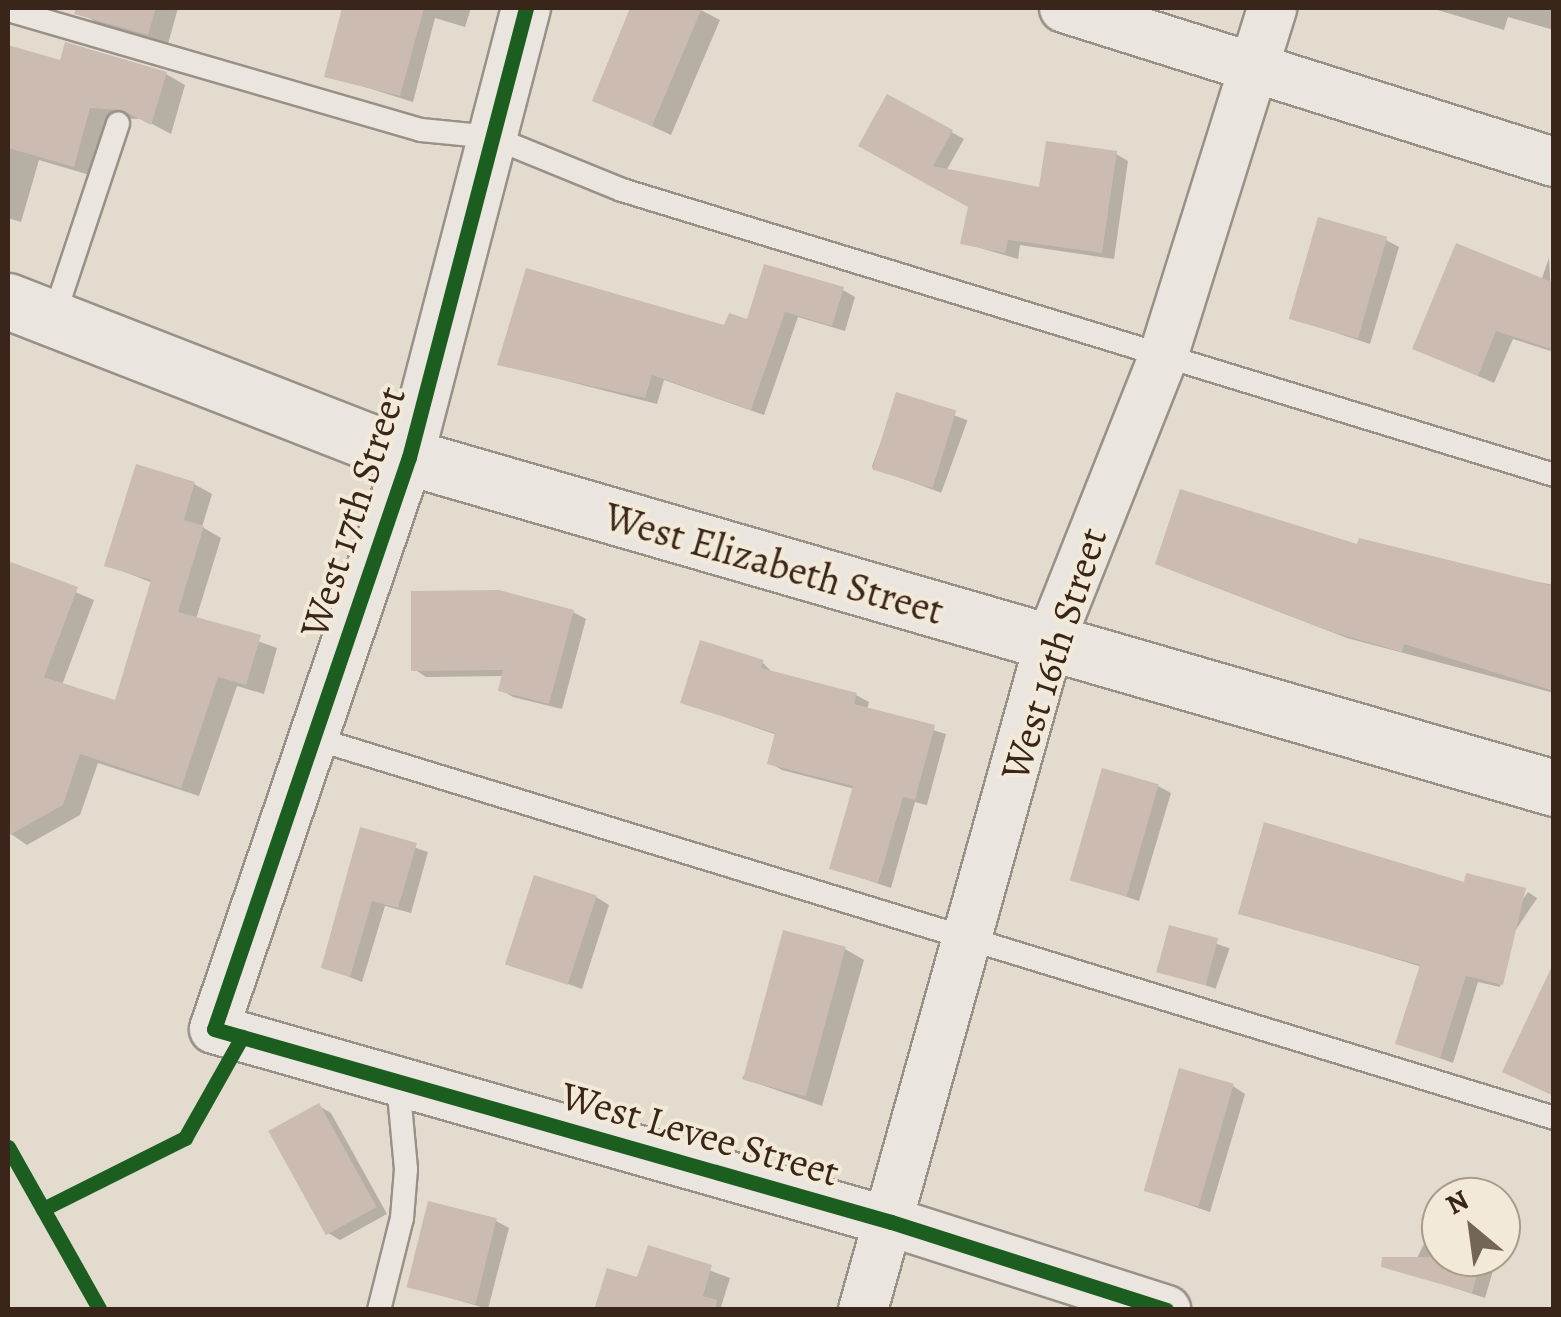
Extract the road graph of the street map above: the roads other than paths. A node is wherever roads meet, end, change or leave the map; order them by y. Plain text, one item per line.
1 (526, 8) edge
2 (1064, 8) edge
3 (1272, 8) edge
4 (8, 10) edge
5 (1254, 64) junction
6 (118, 124) dead end
7 (492, 138) junction
8 (1554, 162) edge
9 (30, 310) edge
10 (1162, 360) junction
11 (409, 457) junction
12 (1554, 475) edge
13 (1049, 644) junction
14 (313, 738) junction
15 (1554, 788) edge
16 (968, 938) junction
17 (214, 1029) joint
18 (398, 1082) junction
19 (1554, 1118) edge
20 (891, 1222) junction
21 (379, 1310) edge
22 (863, 1310) edge
23 (1166, 1310) edge

1 - 7 street, West 17th Street
2 - 5 street
3 - 5 street, West 16th Street
4 - 7 lane
5 - 8 street
5 - 10 street, West 16th Street
6 - 9 lane
7 - 10 lane
7 - 11 street, West 17th Street
9 - 11 street, West Elizabeth Street
10 - 12 lane
10 - 13 street, West 16th Street
11 - 13 street, West Elizabeth Street
11 - 14 street, West 17th Street
13 - 15 street, West Elizabeth Street
13 - 16 street, West 16th Street
14 - 16 lane
14 - 17 street, West 17th Street
16 - 19 lane
16 - 20 street, West 16th Street
17 - 18 street, West Levee Street
18 - 20 street, West Levee Street
18 - 21 lane
20 - 22 street, West 16th Street
20 - 23 street, West Levee Street

